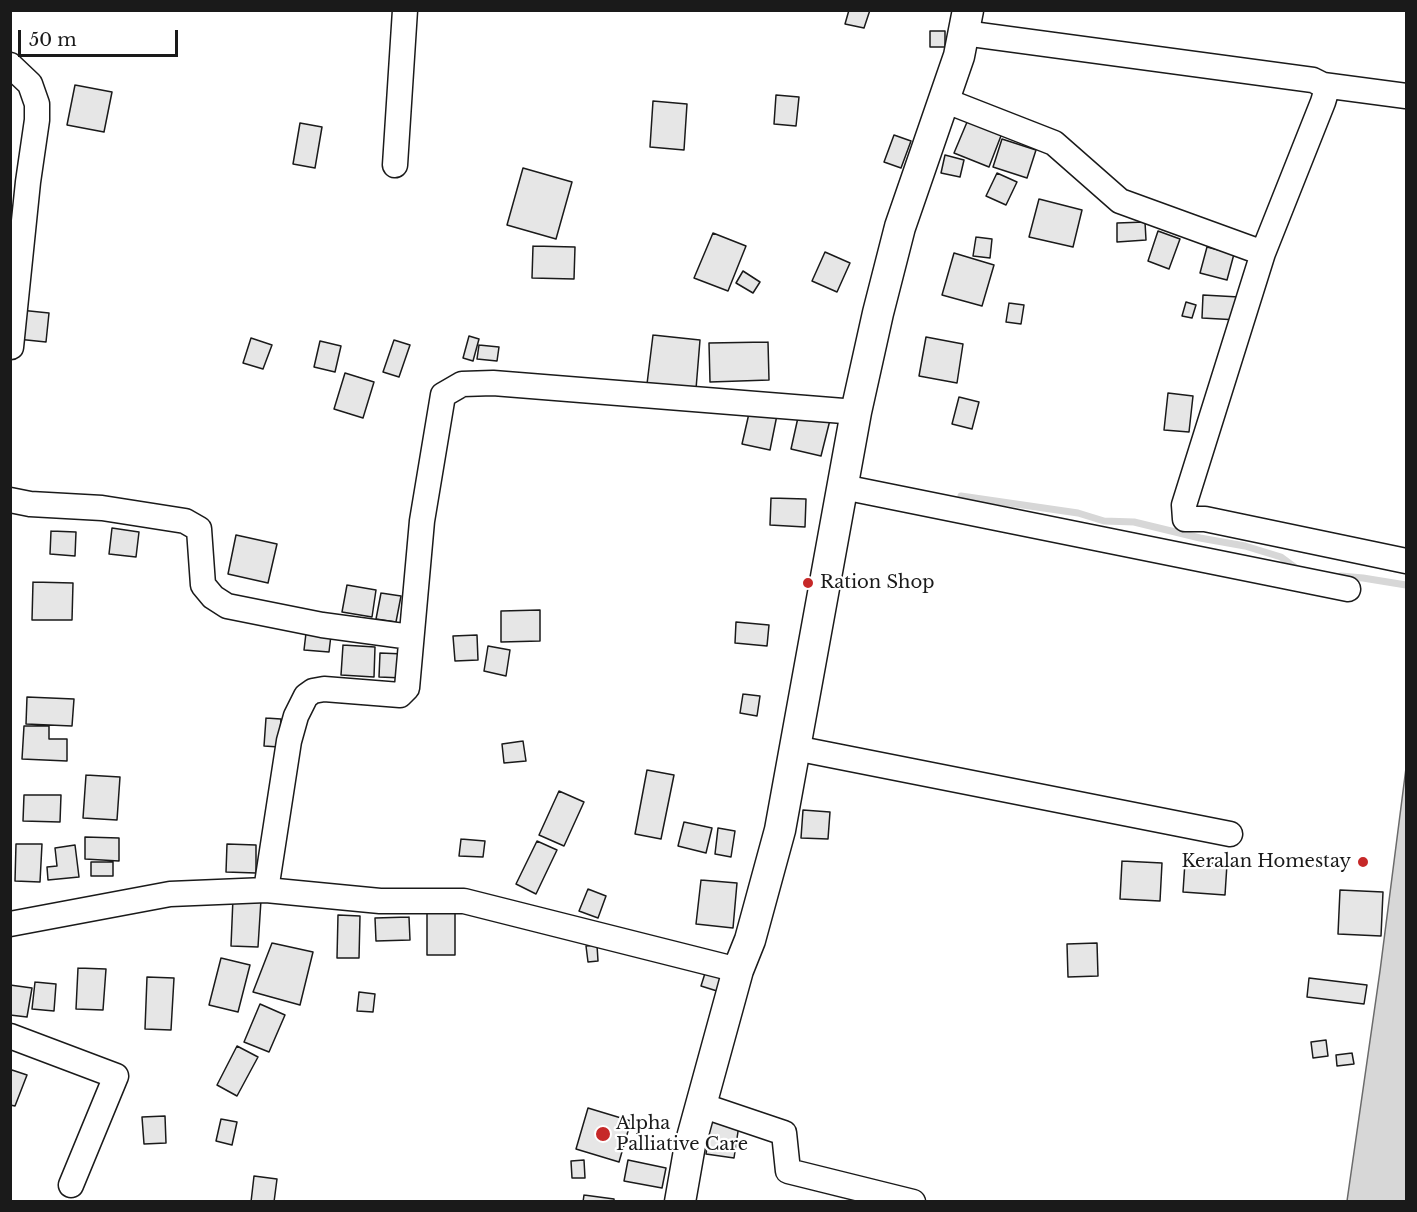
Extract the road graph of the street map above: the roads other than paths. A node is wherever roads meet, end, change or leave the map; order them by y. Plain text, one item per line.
1 (405, 10) edge
2 (963, 18) edge
3 (10, 65) edge
4 (1323, 85) junction
5 (1407, 96) edge
6 (944, 100) junction
7 (395, 165) dead end
8 (19, 184) edge
9 (1263, 253) junction
10 (11, 347) edge
11 (856, 412) junction
12 (843, 487) junction
13 (10, 500) edge
14 (1407, 561) edge
15 (1348, 589) dead end
16 (411, 637) junction
17 (795, 748) junction
18 (1230, 834) dead end
19 (266, 890) junction
20 (10, 924) edge
21 (738, 970) junction
22 (10, 1036) edge
23 (701, 1105) junction
24 (71, 1185) dead end
25 (680, 1202) edge
26 (913, 1202) edge

1 - 7 street
2 - 4 street
2 - 6 main road
3 - 8 street
4 - 5 street
4 - 9 street
6 - 9 street
6 - 11 main road
8 - 10 street
9 - 14 street
11 - 12 main road
11 - 16 street
12 - 15 street
12 - 17 main road
13 - 16 street
16 - 19 street
17 - 18 street
17 - 21 main road
19 - 20 street
19 - 21 street
21 - 23 main road
22 - 24 street
23 - 25 main road
23 - 26 street

